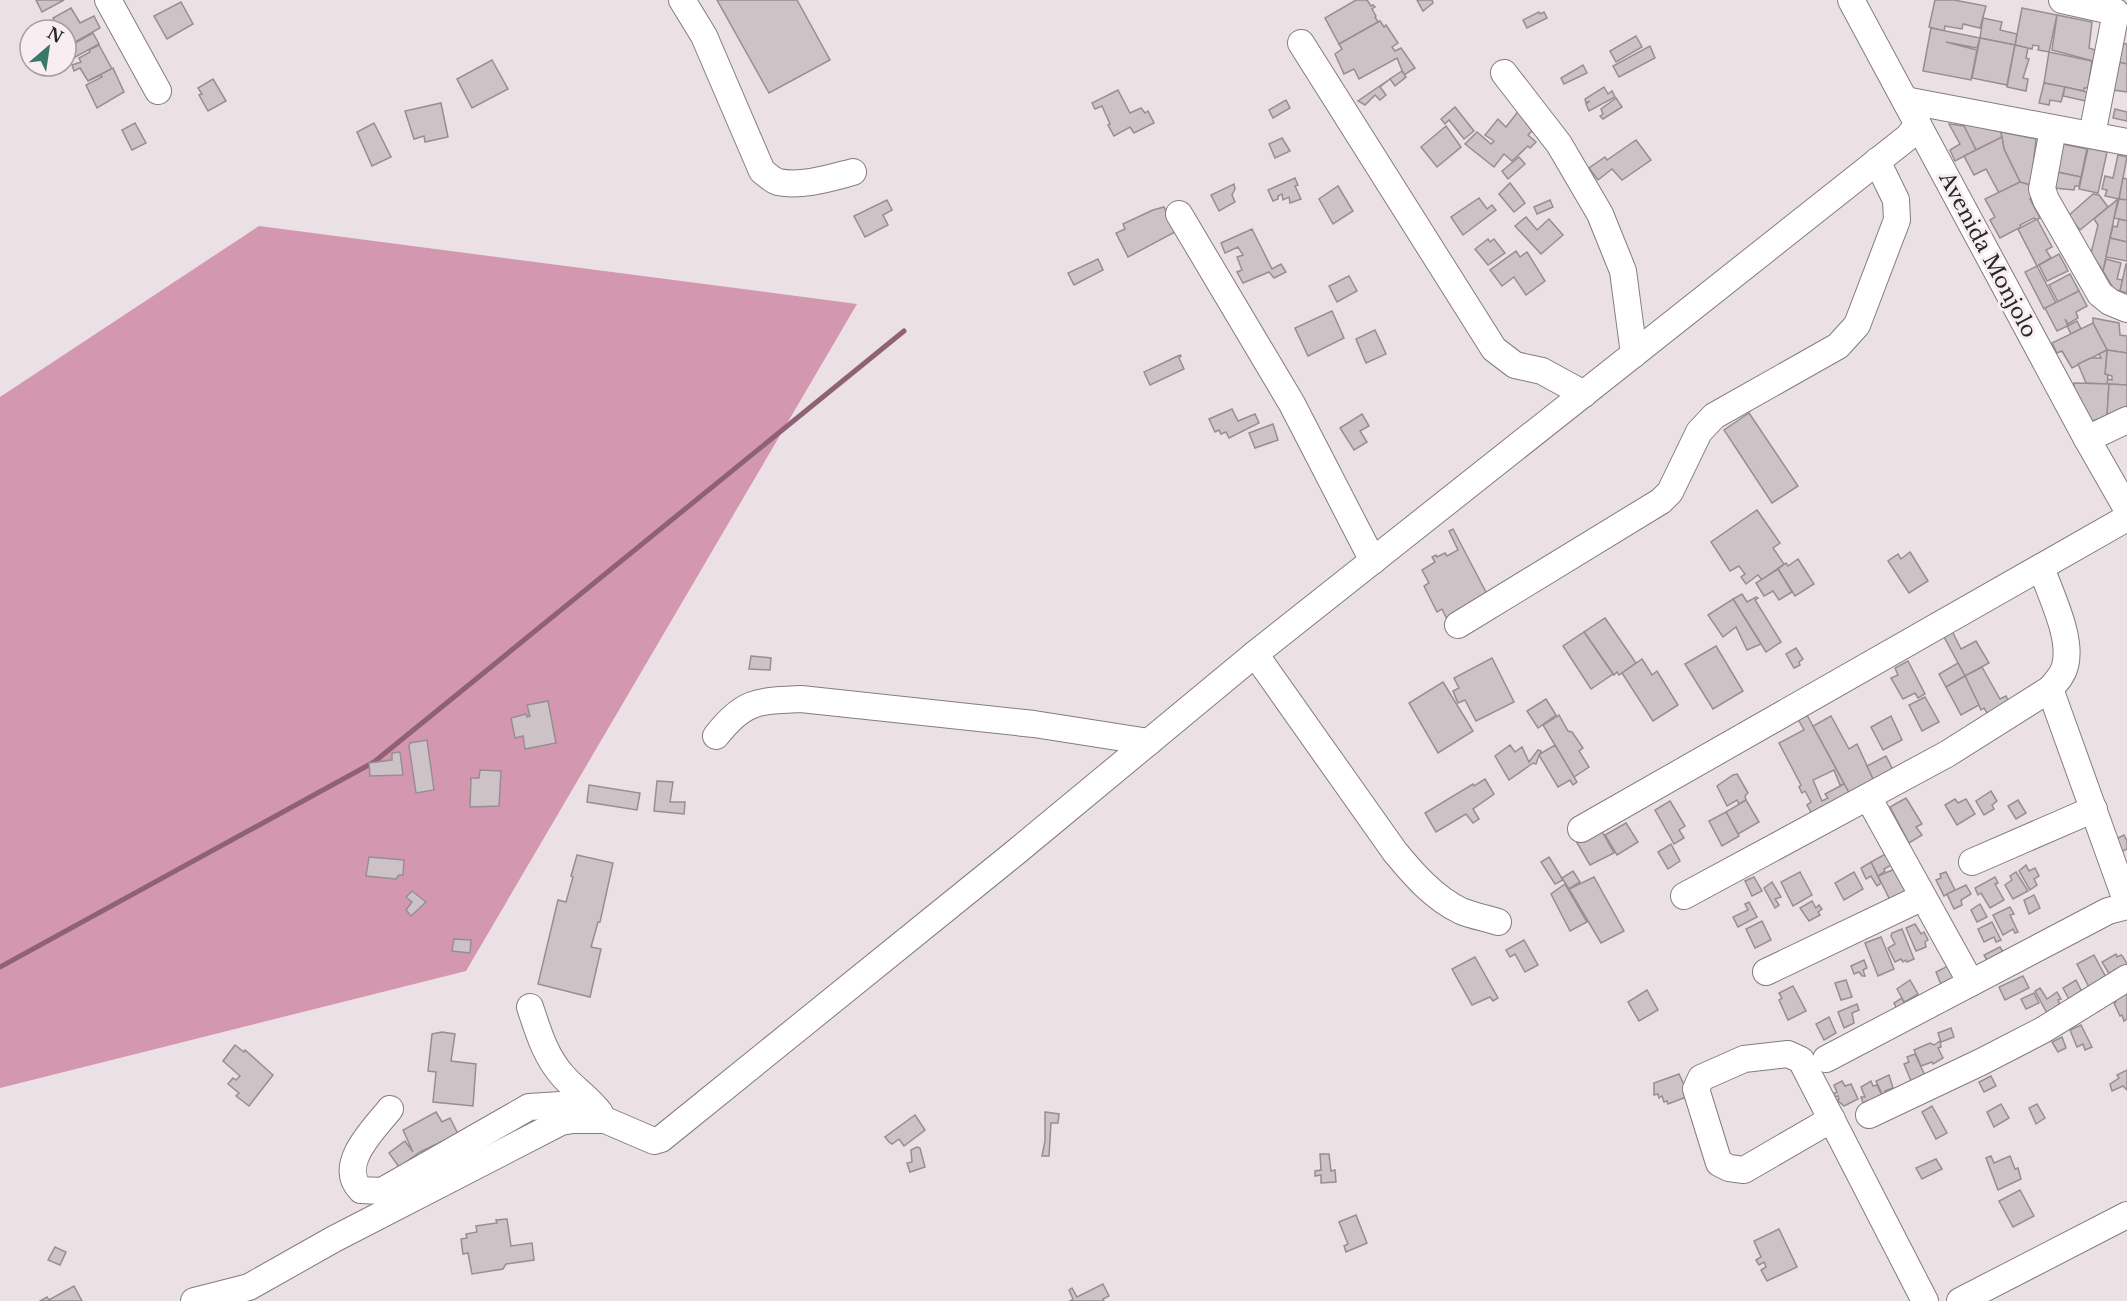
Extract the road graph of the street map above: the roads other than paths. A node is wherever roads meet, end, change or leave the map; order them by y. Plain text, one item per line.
1 (108, 0) edge
2 (682, 0) edge
3 (1851, 0) edge
4 (2062, 0) edge
5 (2122, 13) edge
6 (1300, 43) dead end
7 (1504, 73) dead end
8 (158, 91) dead end
9 (1905, 100) junction
10 (1918, 124) junction
11 (2053, 129) junction
12 (2092, 135) junction
13 (2127, 142) edge
14 (1877, 161) junction
15 (852, 172) dead end
16 (1179, 214) dead end
17 (2127, 309) edge
18 (1634, 354) junction
19 (1584, 394) junction
20 (2127, 420) edge
21 (2087, 439) junction
22 (2127, 509) edge
23 (2127, 518) edge
24 (1373, 561) junction
25 (2041, 567) junction
26 (1458, 625) dead end
27 (1254, 654) junction
28 (2050, 689) junction
29 (716, 736) dead end
30 (1149, 742) junction
31 (1868, 797) junction
32 (2094, 809) junction
33 (1581, 829) dead end
34 (1972, 862) dead end
35 (1684, 896) dead end
36 (1923, 897) junction
37 (2127, 904) edge
38 (1498, 921) dead end
39 (1766, 972) dead end
40 (2127, 978) edge
41 (1971, 983) junction
42 (530, 1007) dead end
43 (1826, 1059) dead end
44 (390, 1109) dead end
45 (601, 1114) junction
46 (1869, 1115) dead end
47 (1832, 1119) junction
48 (2127, 1215) edge
49 (194, 1301) edge
50 (1924, 1301) edge
51 (1960, 1301) edge

1 - 8 street
2 - 15 street
3 - 9 street, Avenida Monjolo
4 - 5 street
5 - 12 street
6 - 19 street
7 - 18 street
9 - 10 street, Avenida Monjolo
9 - 11 street
10 - 14 street
10 - 21 street, Avenida Monjolo
11 - 12 street
11 - 17 street
12 - 13 street
14 - 18 street
14 - 26 street
16 - 24 street
18 - 19 street
19 - 24 street
20 - 21 street
21 - 22 street, Avenida Monjolo
23 - 25 street
24 - 27 street
25 - 28 street
25 - 33 street
27 - 30 street
27 - 38 street
28 - 31 street
28 - 32 street
29 - 30 street
30 - 45 street
31 - 35 street
31 - 36 street
32 - 34 street
32 - 37 street
36 - 39 street
36 - 41 street
37 - 41 street
40 - 46 street
41 - 43 street
42 - 45 street
44 - 45 street
45 - 49 street
47 - 47 street
47 - 50 street
48 - 51 street

